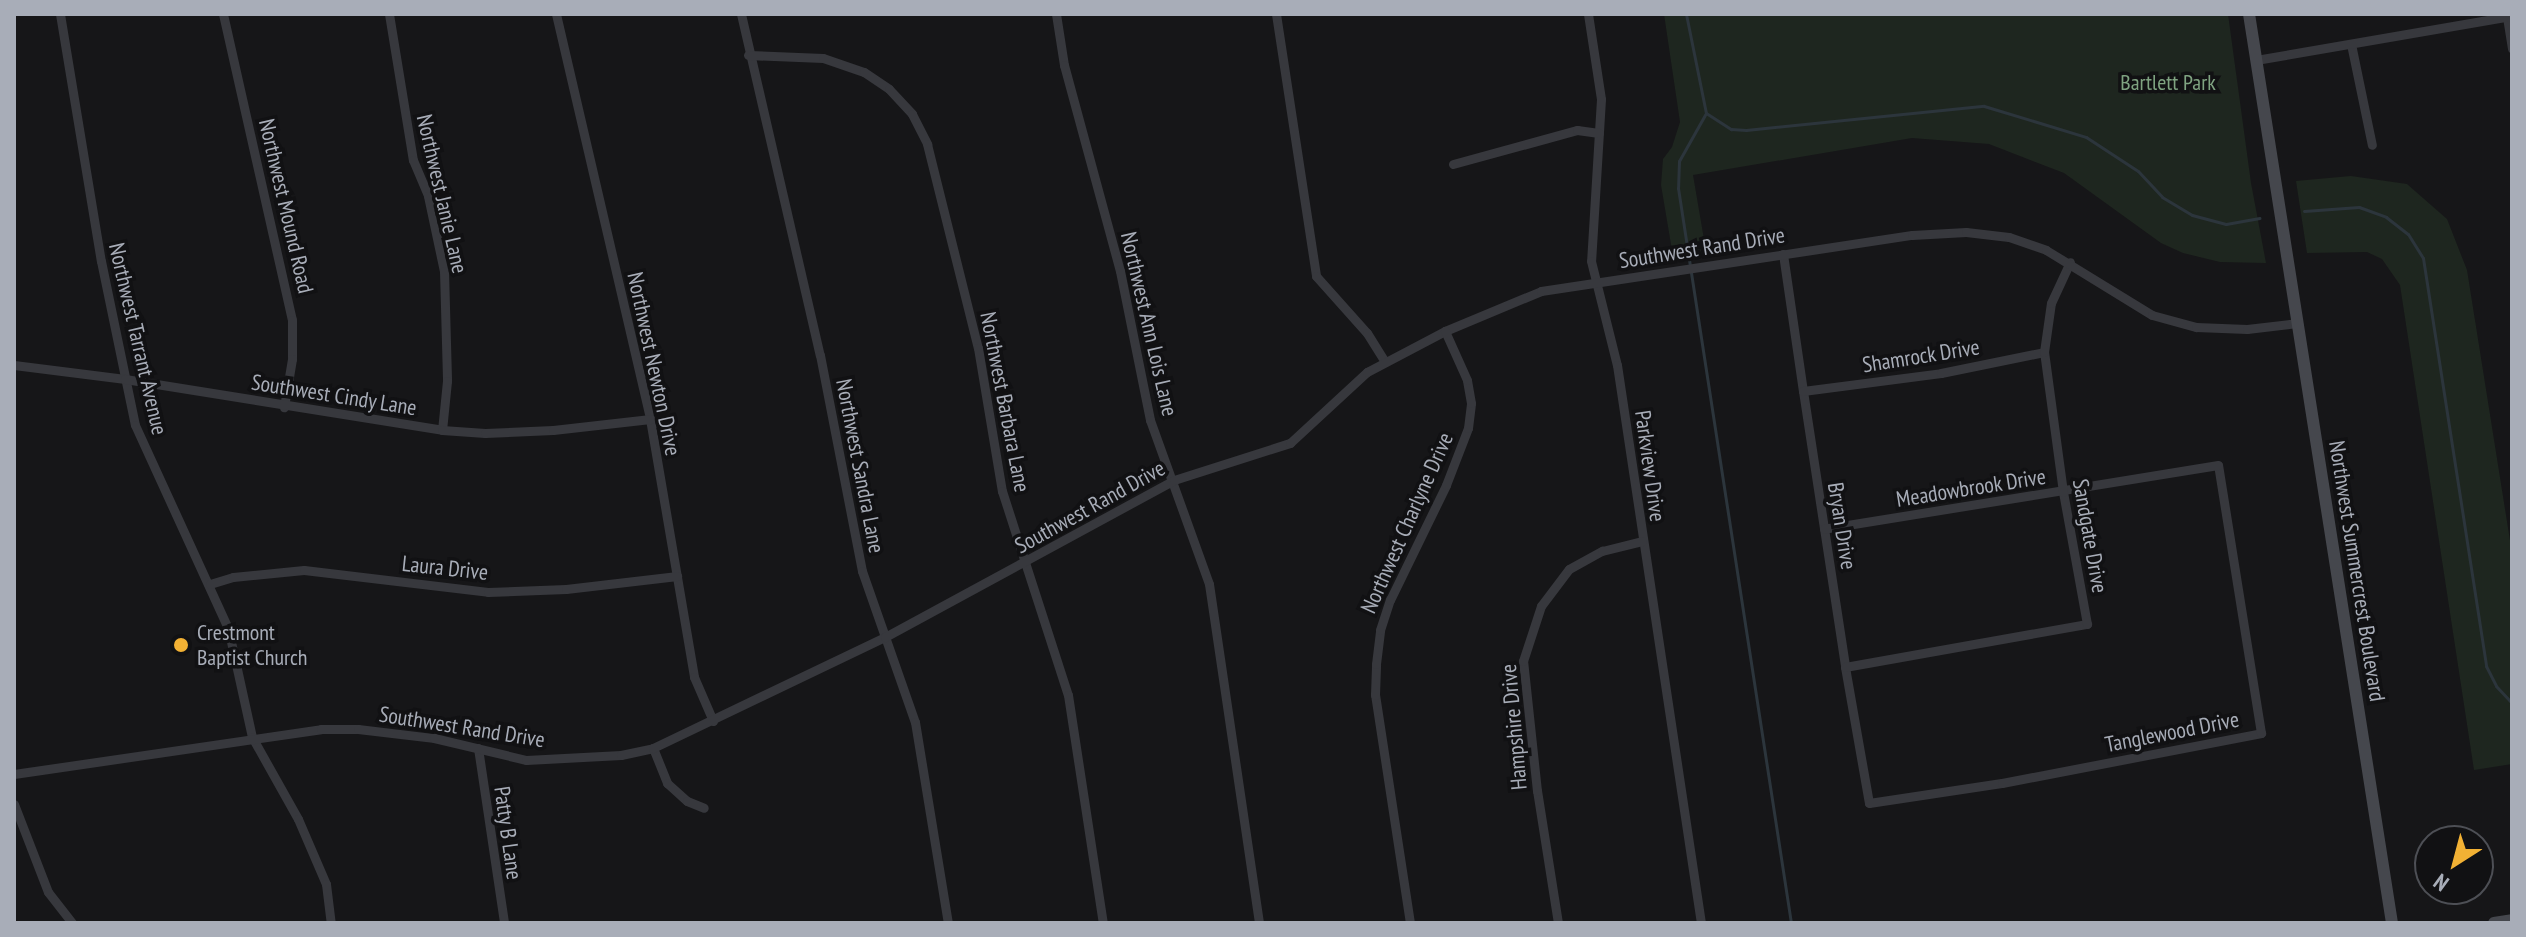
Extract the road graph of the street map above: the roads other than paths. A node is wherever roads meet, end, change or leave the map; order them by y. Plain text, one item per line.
1 (60, 14) edge
2 (223, 14) edge
3 (389, 14) edge
4 (556, 14) edge
5 (741, 14) edge
6 (1056, 14) edge
7 (1276, 14) edge
8 (1588, 14) edge
9 (2249, 14) edge
10 (2510, 16) edge
11 (2351, 44) junction
12 (2512, 49) edge
13 (748, 55) junction
14 (2256, 60) junction
15 (1599, 133) junction
16 (2372, 145) dead end
17 (1453, 164) dead end
18 (1783, 254) junction
19 (2070, 262) junction
20 (1596, 282) junction
21 (2297, 323) junction
22 (1445, 331) junction
23 (2044, 352) junction
24 (1385, 362) junction
25 (14, 365) edge
26 (125, 379) junction
27 (1803, 391) junction
28 (284, 407) junction
29 (650, 419) junction
30 (442, 430) junction
31 (2218, 465) joint
32 (1174, 480) junction
33 (2063, 492) junction
34 (1824, 529) junction
35 (1642, 541) junction
36 (1024, 564) junction
37 (677, 576) junction
38 (210, 584) junction
39 (885, 637) junction
40 (1845, 667) junction
41 (713, 721) junction
42 (252, 737) junction
43 (478, 748) junction
44 (653, 748) junction
45 (14, 774) edge
46 (1869, 803) joint
47 (14, 804) edge
48 (704, 808) dead end
49 (2512, 920) edge
50 (72, 923) edge
51 (331, 923) edge
52 (504, 923) edge
53 (948, 923) edge
54 (1103, 923) edge
55 (1259, 923) edge
56 (1410, 923) edge
57 (1558, 923) edge
58 (1701, 923) edge
59 (2392, 923) edge
60 (2494, 923) edge

1 - 26 street, Northwest Tarrant Avenue
2 - 28 street, Northwest Mound Road
3 - 30 street, Northwest Janie Lane
4 - 29 street, Northwest Newton Drive
5 - 13 street, Northwest Sandra Lane
6 - 32 street, Northwest Ann Lois Lane
7 - 24 street
8 - 15 street, Parkview Drive
9 - 14 street
10 - 11 street
10 - 12 street
11 - 14 street
11 - 16 street
13 - 36 street, Northwest Barbara Lane
13 - 39 street, Northwest Sandra Lane
14 - 21 street, Northwest Summercrest Boulevard
15 - 17 street
15 - 20 street, Parkview Drive
18 - 19 street, Southwest Rand Drive
18 - 20 street, Southwest Rand Drive
18 - 27 street, Bryan Drive
19 - 21 street, Southwest Rand Drive
19 - 23 street, Sandgate Drive
20 - 22 street, Southwest Rand Drive
20 - 35 street, Parkview Drive
21 - 59 street, Northwest Summercrest Boulevard
22 - 24 street, Southwest Rand Drive
22 - 56 street, Northwest Charlyne Drive
23 - 27 street, Shamrock Drive
23 - 33 street, Sandgate Drive
24 - 32 street, Southwest Rand Drive
25 - 26 street, Southwest Cindy Lane
26 - 28 street, Southwest Cindy Lane
26 - 38 street, Northwest Tarrant Avenue
27 - 34 street, Bryan Drive
28 - 30 street, Southwest Cindy Lane
29 - 30 street, Southwest Cindy Lane
29 - 37 street, Northwest Newton Drive
31 - 33 street, Meadowbrook Drive
31 - 46 street, Tanglewood Drive
32 - 36 street, Southwest Rand Drive
32 - 55 street, Northwest Ann Lois Lane
33 - 34 street, Meadowbrook Drive
33 - 40 street, Sandgate Drive
34 - 40 street, Bryan Drive
35 - 57 street, Hampshire Drive
35 - 58 street, Parkview Drive
36 - 39 street, Southwest Rand Drive
36 - 54 street, Northwest Barbara Lane
37 - 38 street, Laura Drive
37 - 41 street, Northwest Newton Drive
38 - 42 street, Northwest Tarrant Avenue
39 - 41 street, Southwest Rand Drive
39 - 53 street, Northwest Sandra Lane
40 - 46 street, Bryan Drive
41 - 44 street, Southwest Rand Drive
42 - 43 street, Southwest Rand Drive
42 - 45 street, Southwest Rand Drive
42 - 51 street, Northwest Tarrant Avenue
43 - 44 street, Southwest Rand Drive
43 - 52 street, Patty B Lane
44 - 48 street
47 - 50 street
49 - 60 street

